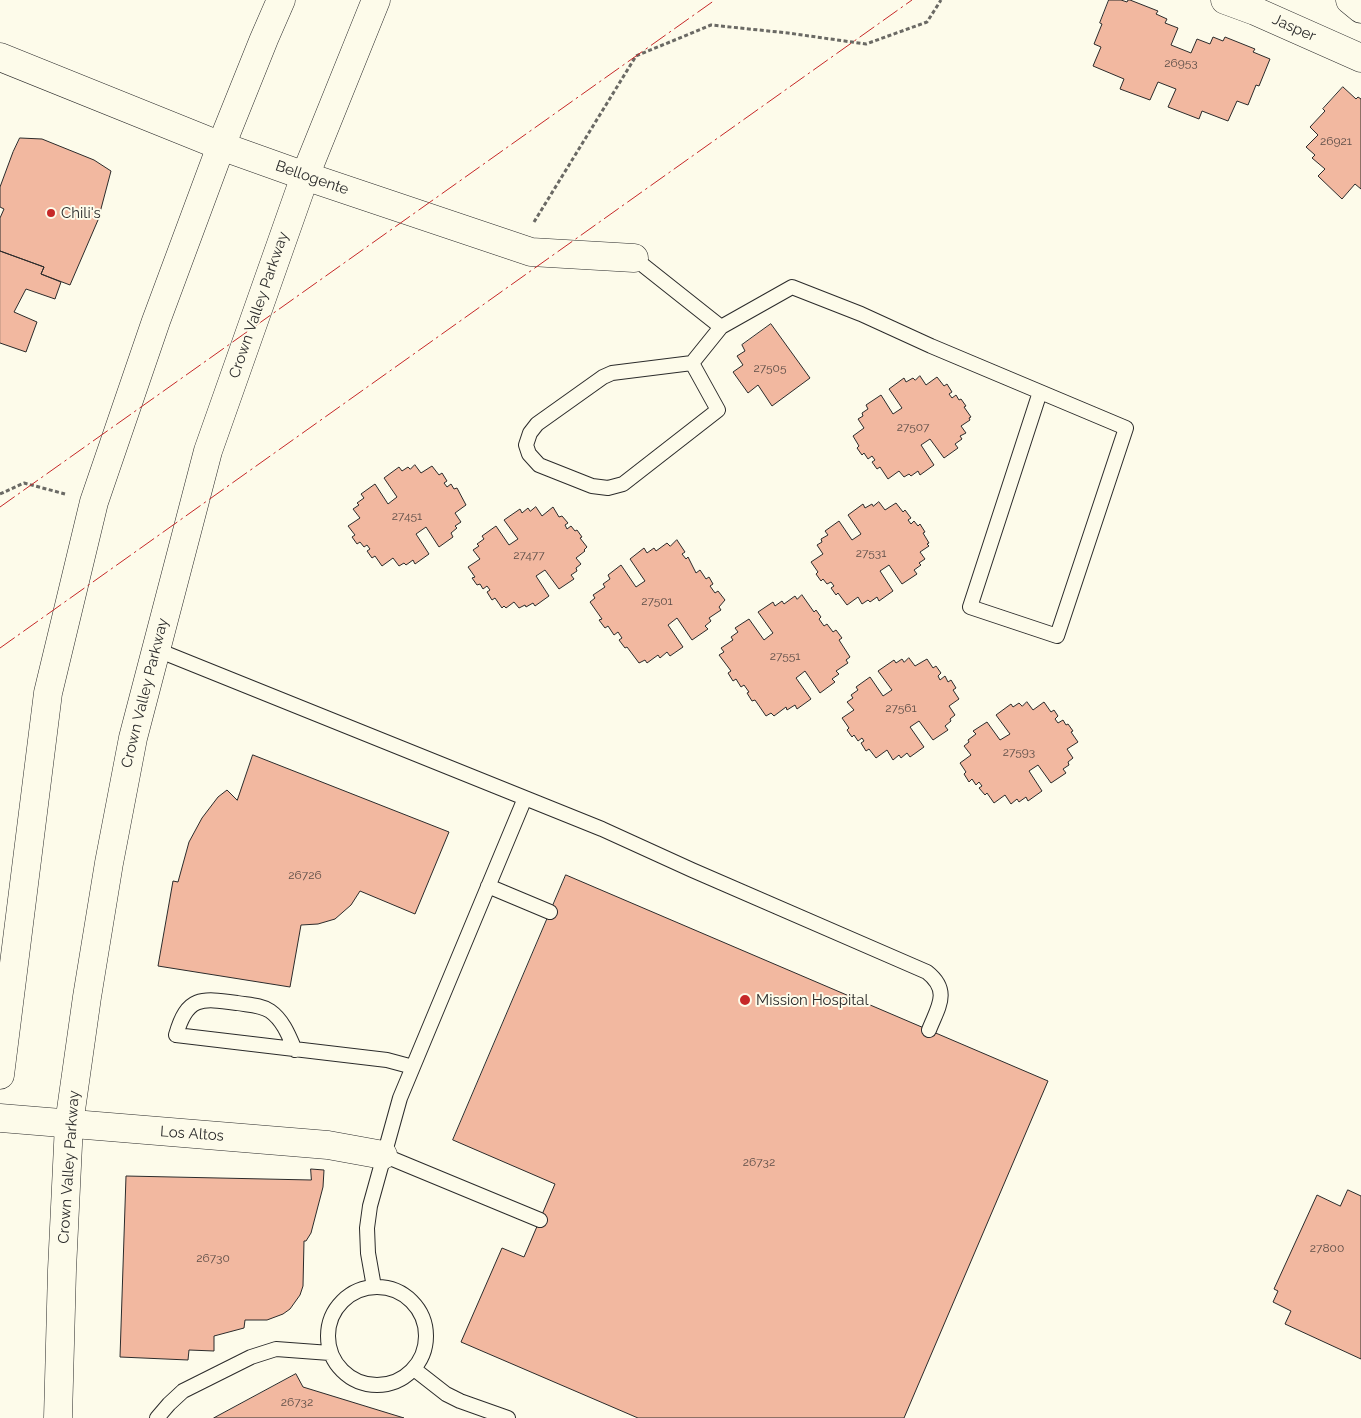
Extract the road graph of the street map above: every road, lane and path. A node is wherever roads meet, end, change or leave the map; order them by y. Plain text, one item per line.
1 (281, 0) edge
2 (376, 0) edge
3 (941, 0) edge
4 (1225, 0) edge
5 (1350, 0) edge
6 (1361, 9) edge
7 (0, 57) edge
8 (1360, 57) edge
9 (222, 146) junction
10 (305, 176) junction
11 (518, 248) junction
12 (634, 258) joint
13 (721, 327) junction
14 (692, 363) junction
15 (1040, 392) junction
16 (0, 494) edge
17 (94, 502) junction
18 (155, 649) junction
19 (525, 798) junction
20 (488, 886) junction
21 (550, 912) dead end
22 (929, 1030) dead end
23 (295, 1050) junction
24 (413, 1067) junction
25 (0, 1075) edge
26 (0, 1118) edge
27 (69, 1124) junction
28 (383, 1155) junction
29 (540, 1220) dead end
30 (374, 1287) junction
31 (330, 1353) junction
32 (414, 1369) junction
33 (58, 1418) edge
34 (158, 1418) edge
35 (508, 1418) edge

1 - 9 main road
2 - 10 main road, Crown Valley Parkway
3 - 11 path
4 - 8 main road, Jasper
5 - 6 main road
7 - 9 main road, Bellogente
9 - 10 main road, Bellogente
9 - 17 main road
10 - 11 main road, Bellogente
10 - 18 main road, Crown Valley Parkway
11 - 12 main road, Bellogente
12 - 13 lane
13 - 14 lane
13 - 15 lane
14 - 14 lane
15 - 15 lane
16 - 17 path
17 - 25 main road
18 - 19 lane
18 - 27 main road, Crown Valley Parkway
19 - 20 lane
19 - 22 lane
20 - 21 lane
20 - 24 lane
23 - 23 lane
23 - 24 lane
24 - 28 lane
26 - 27 main road, Los Altos
27 - 28 main road, Los Altos
27 - 33 main road, Crown Valley Parkway
28 - 29 lane
28 - 30 lane
30 - 31 lane
30 - 32 lane
31 - 32 lane
31 - 34 lane
32 - 35 lane

